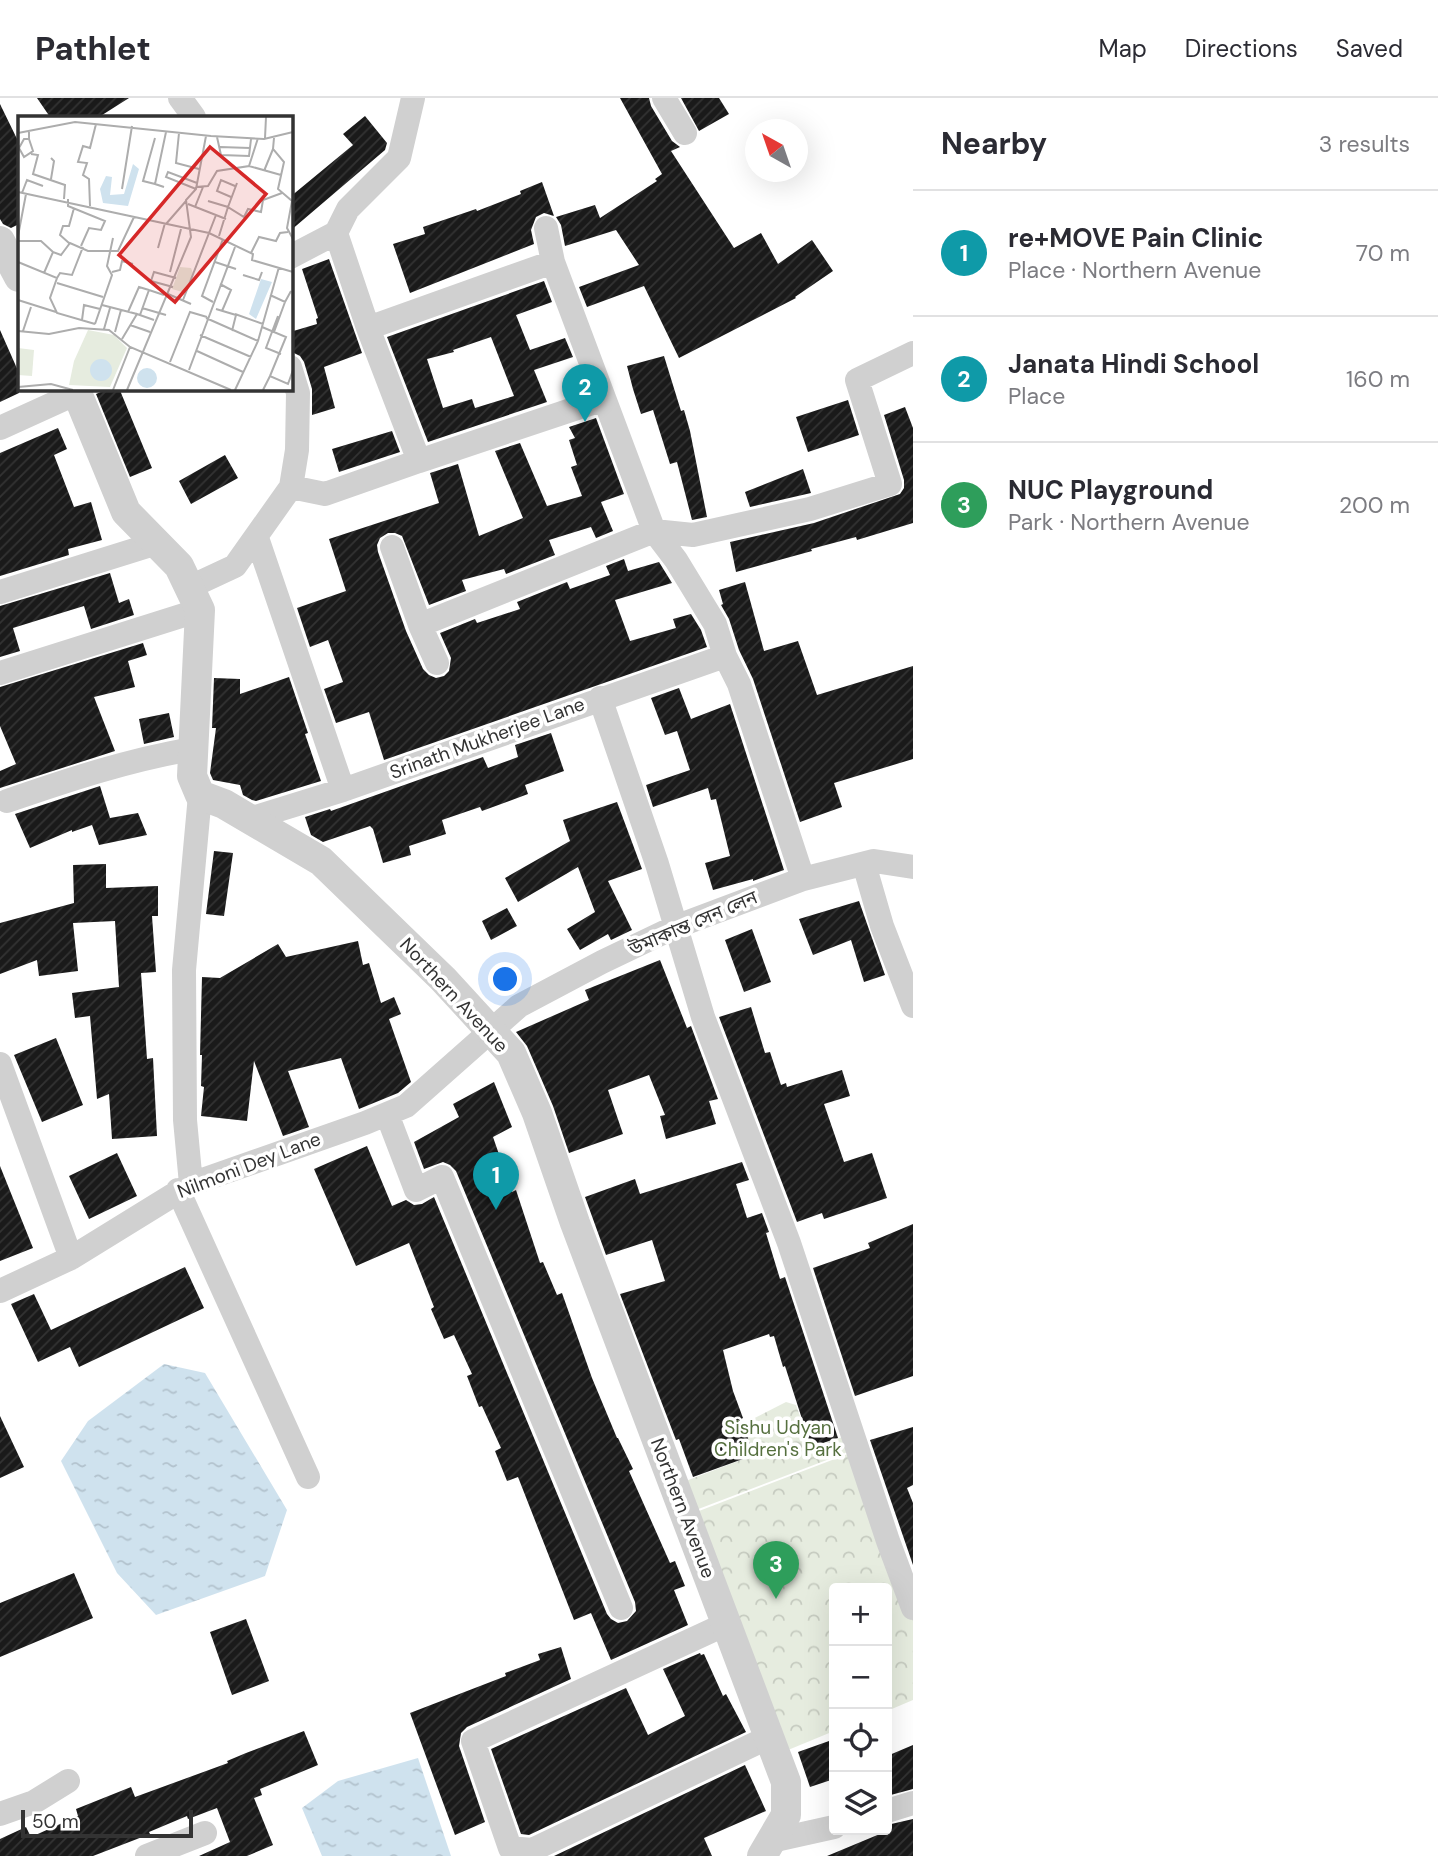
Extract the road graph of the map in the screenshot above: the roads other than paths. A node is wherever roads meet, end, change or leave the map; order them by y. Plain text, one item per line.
1 (180, 98) edge
2 (413, 98) edge
3 (664, 98) edge
4 (193, 116) edge
5 (685, 133) dead end
6 (546, 228) dead end
7 (336, 233) junction
8 (0, 241) edge
9 (292, 256) edge
10 (553, 262) junction
11 (18, 275) edge
12 (368, 328) junction
13 (913, 352) edge
14 (292, 374) edge
15 (76, 391) edge
16 (604, 399) junction
17 (0, 428) edge
18 (419, 461) junction
19 (291, 487) junction
20 (654, 531) junction
21 (257, 538) junction
22 (157, 543) junction
23 (393, 547) dead end
24 (0, 592) edge
25 (195, 599) junction
26 (420, 625) junction
27 (725, 656) junction
28 (437, 663) dead end
29 (0, 673) edge
30 (600, 698) junction
31 (192, 749) junction
32 (343, 790) junction
33 (200, 795) junction
34 (7, 800) dead end
35 (249, 819) junction
36 (864, 864) junction
37 (913, 867) edge
38 (803, 879) junction
39 (675, 927) junction
40 (913, 1006) edge
41 (491, 1032) junction
42 (0, 1065) edge
43 (387, 1114) junction
44 (185, 1187) junction
45 (71, 1258) junction
46 (0, 1291) edge
47 (308, 1477) dead end
48 (621, 1608) dead end
49 (913, 1608) edge
50 (726, 1624) junction
51 (769, 1737) junction
52 (68, 1781) dead end
53 (913, 1803) edge
54 (892, 1809) edge
55 (0, 1814) edge
56 (829, 1829) edge
57 (205, 1833) dead end
58 (767, 1848) edge
59 (147, 1856) edge

1 - 4 street
2 - 7 street
3 - 5 street
6 - 10 street
7 - 9 street
7 - 12 street
8 - 11 street
10 - 12 street
10 - 16 street
12 - 18 street
13 - 20 street
14 - 19 street
15 - 17 street
15 - 22 street
16 - 18 street
16 - 20 street
18 - 19 street
19 - 21 street
20 - 26 street
20 - 27 street
21 - 25 street
21 - 32 street
22 - 24 street
22 - 25 street
23 - 26 street
25 - 29 street
25 - 31 street
26 - 28 street
27 - 30 street, Srinath Mukherjee Lane
27 - 38 street
30 - 32 street, Srinath Mukherjee Lane
30 - 39 street
31 - 33 street
31 - 34 street
32 - 35 street, Srinath Mukherjee Lane
33 - 35 street, Northern Avenue
33 - 44 street
35 - 41 street, Northern Avenue
36 - 37 street, উমাকান্ত সেন লেন
36 - 38 street, উমাকান্ত সেন লেন
36 - 40 street
38 - 39 street, উমাকান্ত সেন লেন
39 - 41 street, উমাকান্ত সেন লেন
39 - 49 street
41 - 43 street, Nilmoni Dey Lane
41 - 50 street, Northern Avenue
42 - 45 street
43 - 44 street, Nilmoni Dey Lane
43 - 48 street
44 - 45 street, Nilmoni Dey Lane
44 - 47 street
45 - 46 street, Nilmoni Dey Lane
50 - 51 street, Northern Avenue
50 - 51 street
51 - 58 street, Northern Avenue
52 - 55 street
53 - 54 street
56 - 58 street
57 - 59 street

